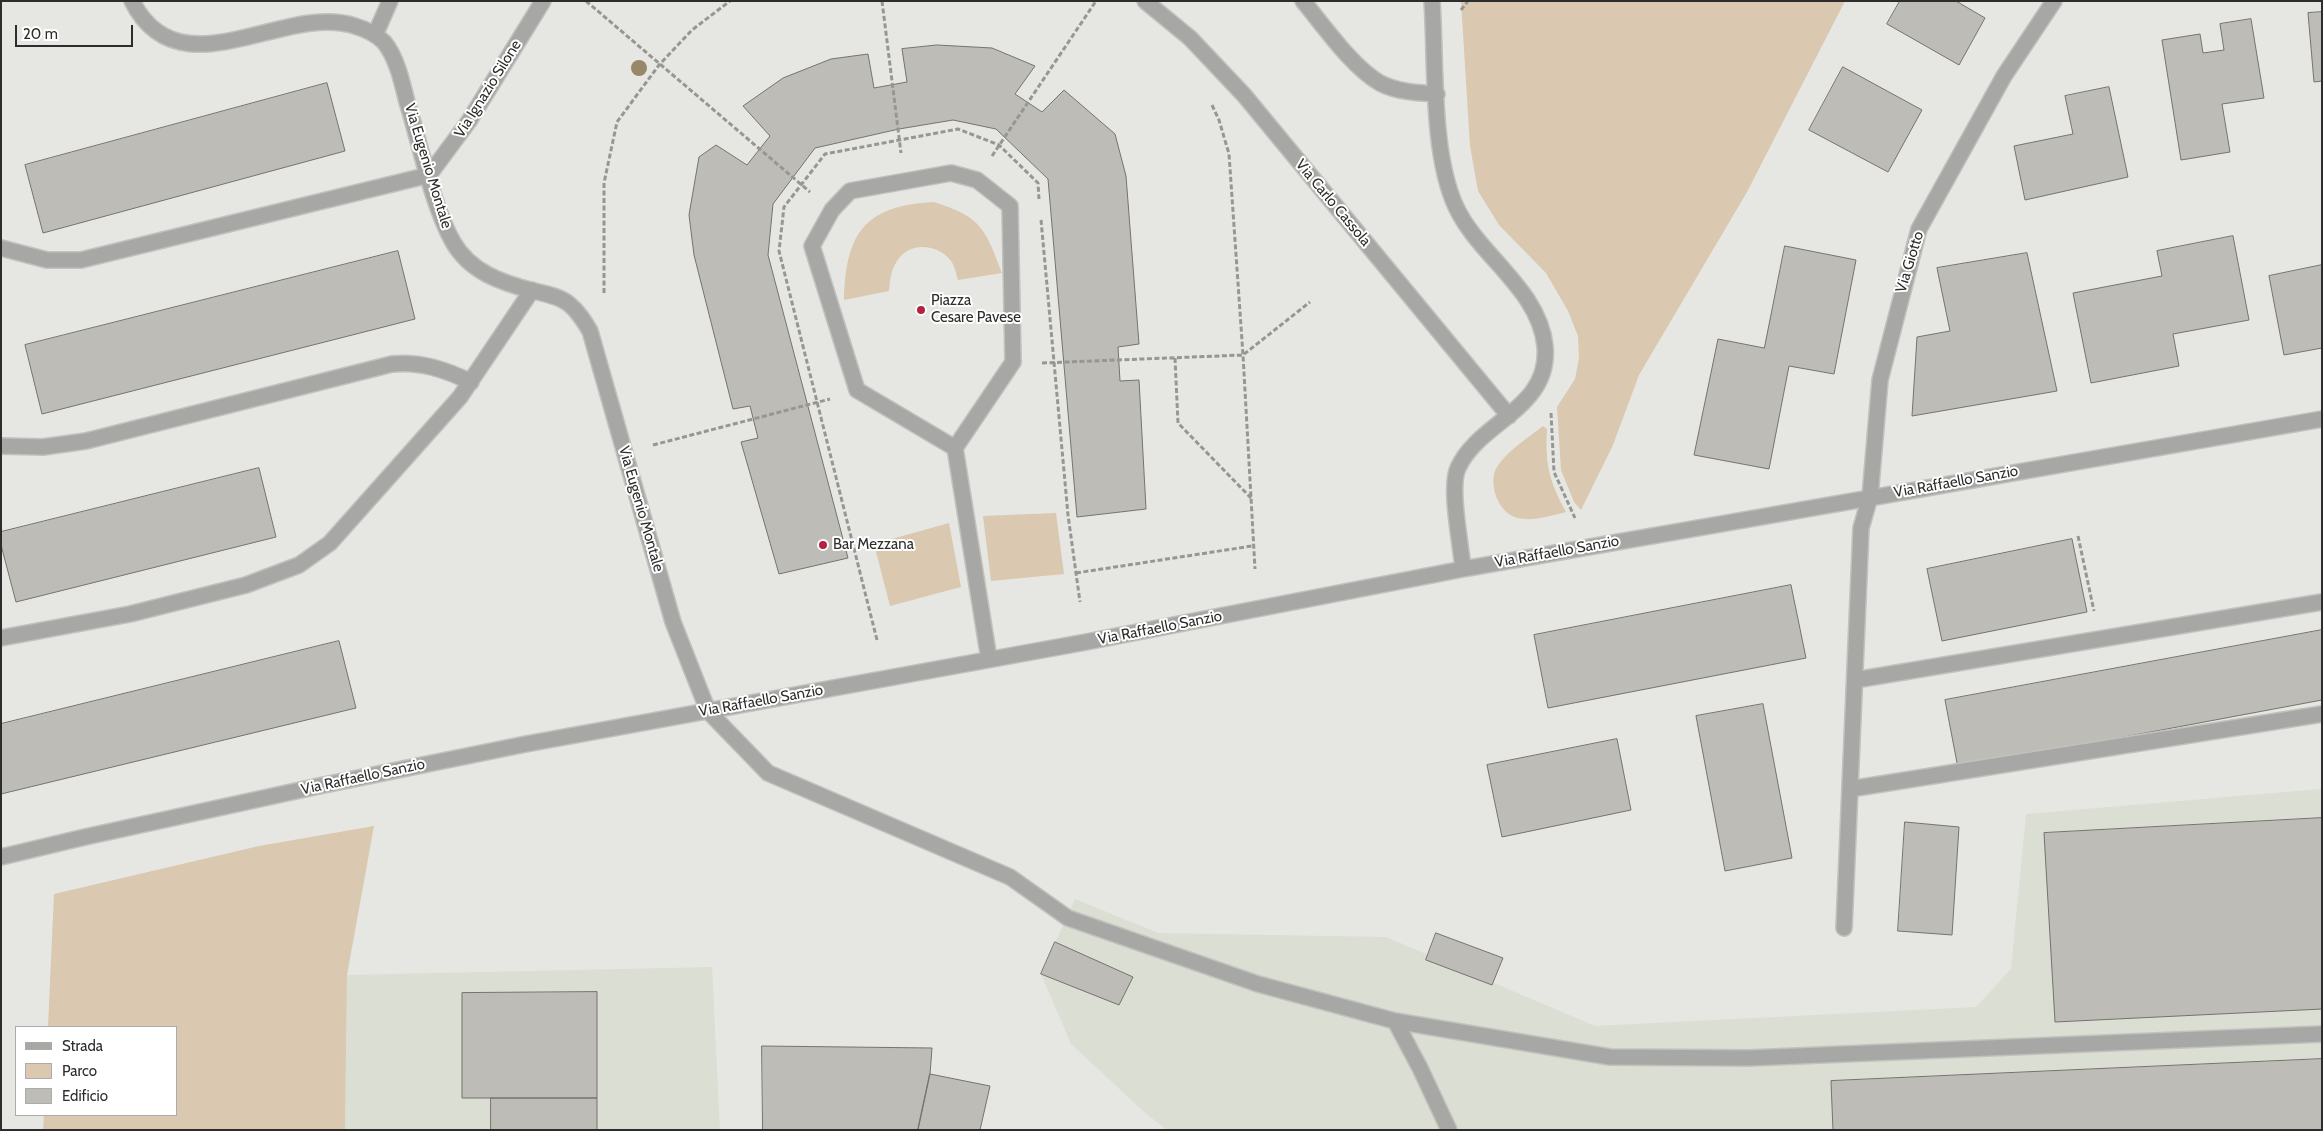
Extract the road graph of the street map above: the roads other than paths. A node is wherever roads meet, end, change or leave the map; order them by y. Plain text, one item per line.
1 (132, 1) edge
2 (390, 1) edge
3 (544, 1) edge
4 (1145, 1) edge
5 (1303, 1) edge
6 (1432, 1) edge
7 (2054, 1) edge
8 (375, 34) junction
9 (1437, 94) junction
10 (429, 175) junction
11 (1, 248) edge
12 (532, 290) junction
13 (472, 382) junction
14 (1509, 416) junction
15 (2322, 419) edge
16 (1, 446) edge
17 (955, 448) junction
18 (1870, 496) junction
19 (1464, 569) junction
20 (2322, 602) edge
21 (1, 638) edge
22 (989, 659) junction
23 (1855, 680) junction
24 (708, 711) junction
25 (2322, 714) edge
26 (1850, 789) junction
27 (1, 857) edge
28 (1844, 928) dead end
29 (1395, 1021) junction
30 (2322, 1034) edge
31 (1449, 1130) edge

1 - 8 street, Via Eugenio Montale
2 - 8 street
3 - 10 street, Via Ignazio Silone
4 - 14 street, Via Carlo Cassola
5 - 9 street
6 - 9 street
7 - 18 street, Via Giotto
8 - 10 street, Via Eugenio Montale
9 - 14 street
10 - 11 street
10 - 12 street, Via Eugenio Montale
12 - 13 street
12 - 24 street, Via Eugenio Montale
13 - 16 street
13 - 21 street
14 - 19 street
15 - 18 street, Via Raffaello Sanzio
17 - 17 street
17 - 22 street
18 - 19 street, Via Raffaello Sanzio
18 - 23 street, Via Giotto
19 - 22 street, Via Raffaello Sanzio
20 - 23 street
22 - 24 street, Via Raffaello Sanzio
23 - 26 street, Via Giotto
24 - 27 street, Via Raffaello Sanzio
24 - 29 street
25 - 26 street
26 - 28 street, Via Giotto
29 - 30 street
29 - 31 street

